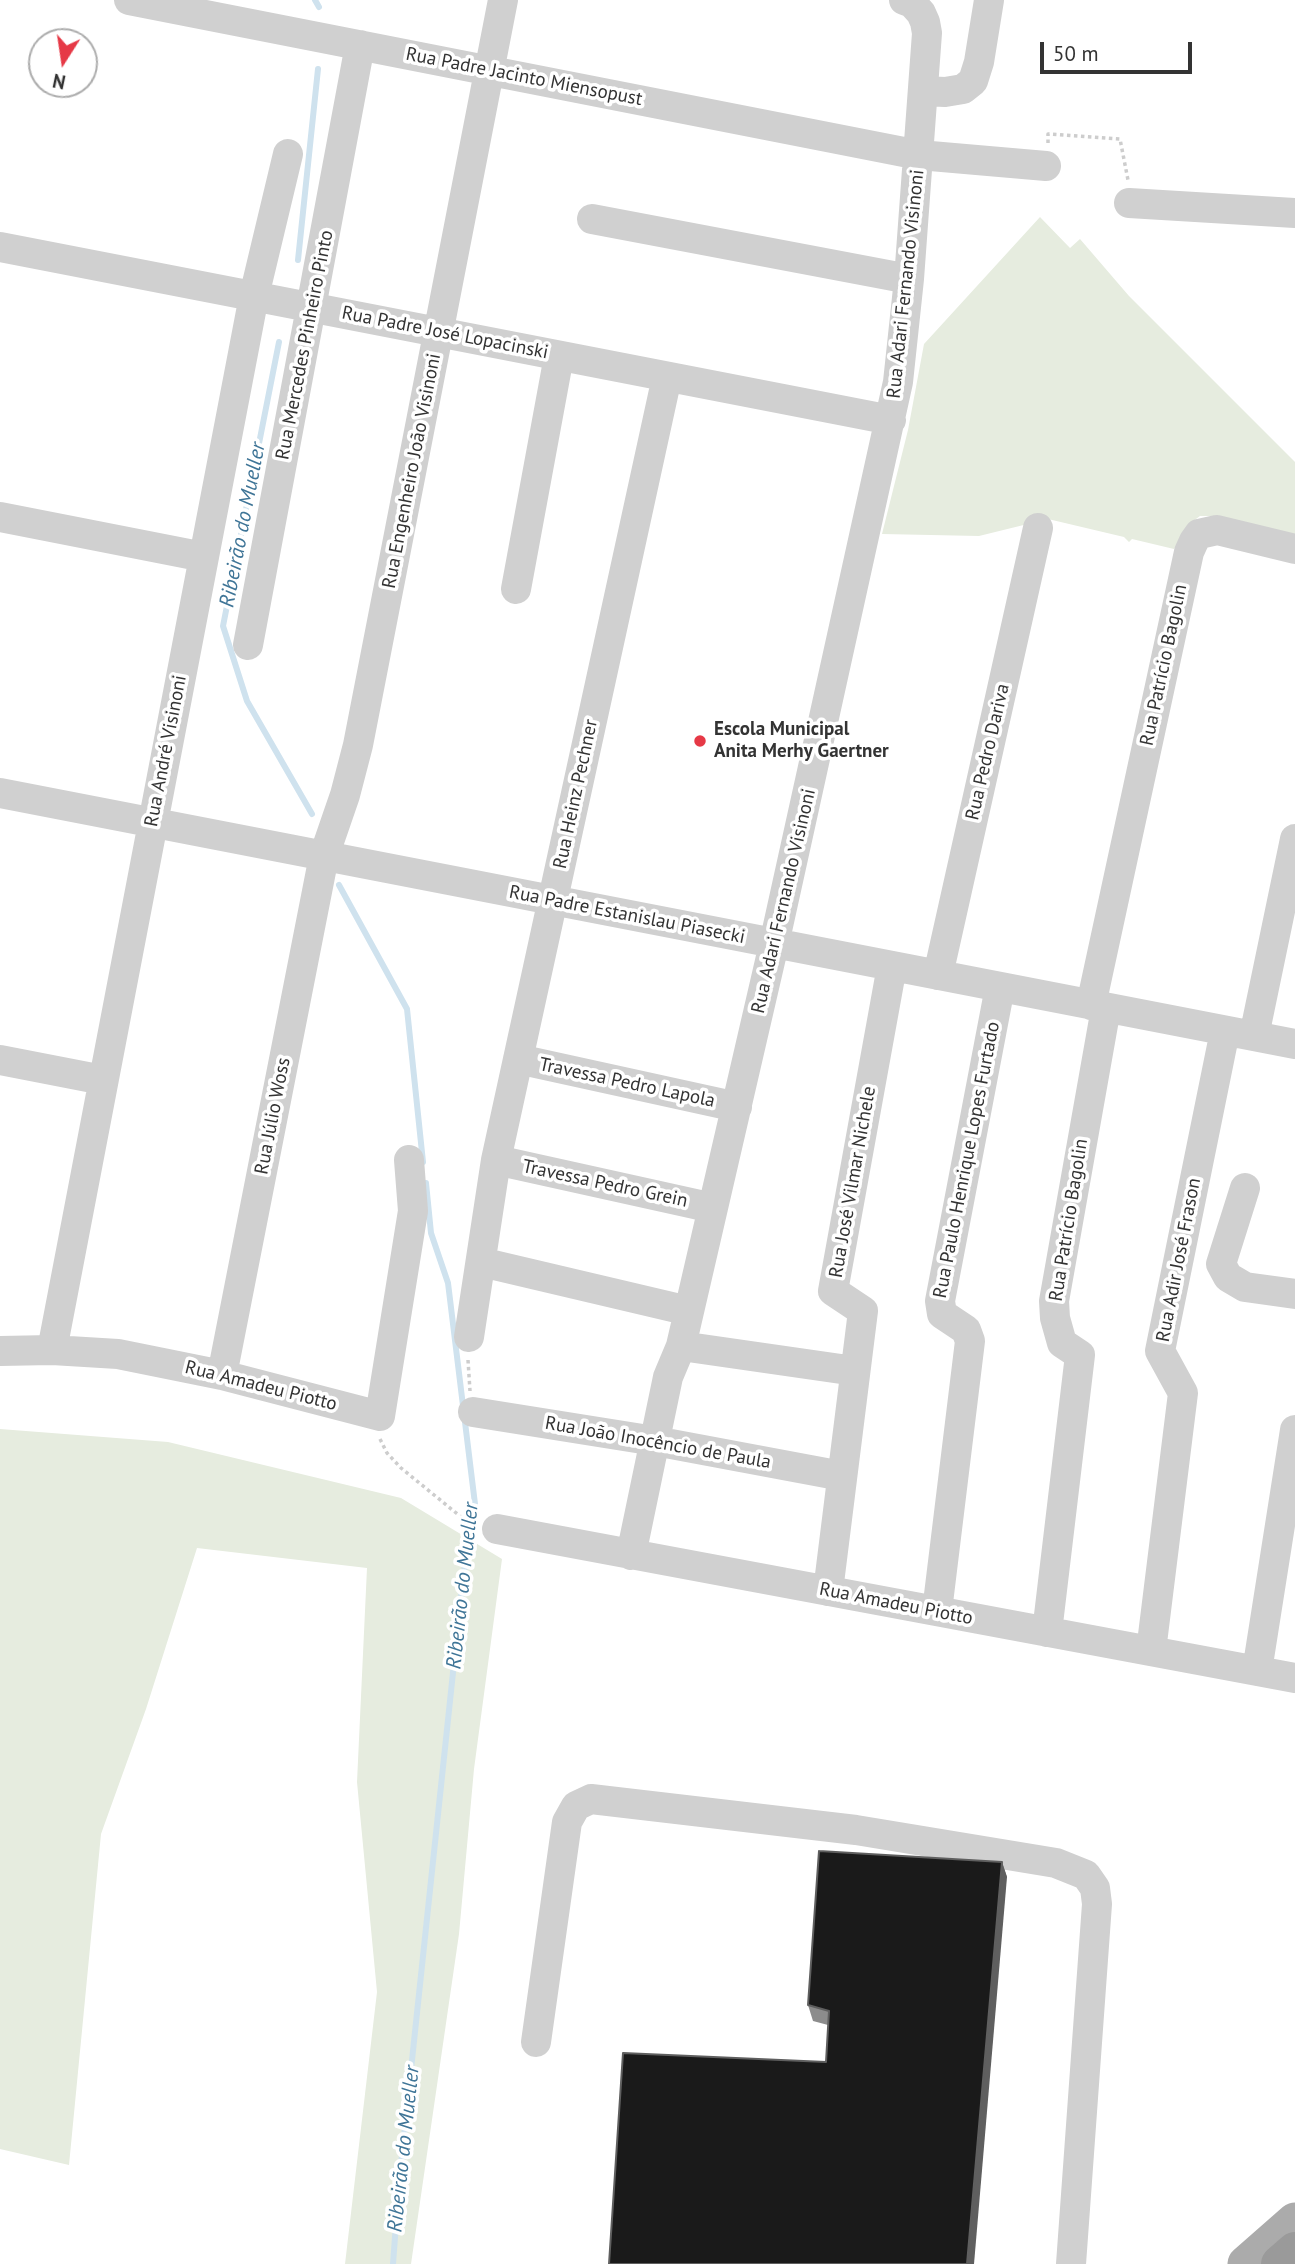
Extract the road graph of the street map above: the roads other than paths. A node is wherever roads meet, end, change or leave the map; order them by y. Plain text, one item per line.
1 (130, 0) edge
2 (503, 0) edge
3 (904, 0) edge
4 (989, 0) edge
5 (360, 45) junction
6 (490, 70) junction
7 (923, 91) junction
8 (288, 154) dead end
9 (919, 155) junction
10 (1046, 166) dead end
11 (1129, 203) road end
12 (1295, 212) edge
13 (592, 219) dead end
14 (0, 247) edge
15 (909, 279) junction
16 (254, 296) junction
17 (312, 307) junction
18 (439, 332) junction
19 (559, 356) junction
20 (667, 377) junction
21 (891, 420) junction
22 (0, 517) edge
23 (1038, 528) dead end
24 (1295, 549) edge
25 (204, 557) junction
26 (516, 589) dead end
27 (248, 645) dead end
28 (0, 793) edge
29 (153, 822) junction
30 (1295, 839) edge
31 (324, 856) junction
32 (553, 901) junction
33 (774, 944) junction
34 (892, 966) junction
35 (938, 975) junction
36 (1000, 987) junction
37 (1098, 1006) junction
38 (1239, 1034) junction
39 (1295, 1044) edge
40 (517, 1059) junction
41 (0, 1060) edge
42 (103, 1080) junction
43 (737, 1107) junction
44 (409, 1160) dead end
45 (496, 1160) junction
46 (1245, 1188) dead end
47 (713, 1208) junction
48 (481, 1262) junction
49 (1295, 1294) edge
50 (690, 1311) junction
51 (469, 1337) road end
52 (681, 1346) junction
53 (52, 1350) junction
54 (0, 1351) edge
55 (855, 1371) junction
56 (222, 1375) junction
57 (473, 1412) road end
58 (1295, 1430) edge
59 (655, 1441) junction
60 (842, 1476) junction
61 (497, 1529) dead end
62 (631, 1555) junction
63 (828, 1591) junction
64 (937, 1611) junction
65 (1047, 1632) junction
66 (1151, 1651) junction
67 (1257, 1671) junction
68 (1295, 1678) edge
69 (536, 2042) dead end
70 (1295, 2221) edge
71 (1295, 2250) edge
72 (1071, 2264) edge
73 (1245, 2264) edge
74 (1280, 2264) edge

1 - 5 street, Rua Padre Jacinto Miensopust
2 - 6 street, Rua Engenheiro João Visinoni
3 - 7 street, Rua Adari Fernando Visinoni
4 - 7 street
5 - 6 street, Rua Padre Jacinto Miensopust
5 - 17 street, Rua Mercedes Pinheiro Pinto
6 - 9 street, Rua Padre Jacinto Miensopust
6 - 18 street, Rua Engenheiro João Visinoni
7 - 9 street, Rua Adari Fernando Visinoni
8 - 16 street, Rua André Visinoni
9 - 10 street, Rua Padre Jacinto Miensopust
9 - 15 street, Rua Adari Fernando Visinoni
11 - 12 street
13 - 15 street
14 - 16 street, Rua Padre José Lopacinski
15 - 21 street, Rua Adari Fernando Visinoni
16 - 17 street, Rua Padre José Lopacinski
16 - 25 street, Rua André Visinoni
17 - 18 street, Rua Padre José Lopacinski
17 - 27 street, Rua Mercedes Pinheiro Pinto
18 - 19 street, Rua Padre José Lopacinski
18 - 31 street, Rua Engenheiro João Visinoni
19 - 20 street, Rua Padre José Lopacinski
19 - 26 street
20 - 21 street, Rua Padre José Lopacinski
20 - 32 street, Rua Heinz Pechner
21 - 33 street, Rua Adari Fernando Visinoni
22 - 25 street
23 - 35 street, Rua Pedro Dariva
24 - 37 street, Rua Patrício Bagolin
25 - 29 street, Rua André Visinoni
28 - 29 street, Rua Padre Estanislau Piasecki
29 - 31 street, Rua Padre Estanislau Piasecki
29 - 42 street, Rua André Visinoni
30 - 38 street, Rua Adir José Frason
31 - 32 street, Rua Padre Estanislau Piasecki
31 - 56 street, Rua Júlio Woss
32 - 33 street, Rua Padre Estanislau Piasecki
32 - 40 street, Rua Heinz Pechner
33 - 34 street, Rua Padre Estanislau Piasecki
33 - 43 street, Rua Adari Fernando Visinoni
34 - 35 street, Rua Padre Estanislau Piasecki
34 - 55 street, Rua José Vilmar Nichele
35 - 36 street, Rua Padre Estanislau Piasecki
36 - 37 street, Rua Padre Estanislau Piasecki
36 - 64 street, Rua Paulo Henrique Lopes Furtado
37 - 38 street, Rua Padre Estanislau Piasecki
37 - 65 street, Rua Patrício Bagolin
38 - 39 street, Rua Padre Estanislau Piasecki
38 - 66 street, Rua Adir José Frason
40 - 43 street, Travessa Pedro Lapola
40 - 45 street, Rua Heinz Pechner
41 - 42 street
42 - 53 street, Rua André Visinoni
43 - 47 street, Rua Adari Fernando Visinoni
44 - 56 street, Rua Amadeu Piotto
45 - 47 street, Travessa Pedro Grein
45 - 48 street, Rua Heinz Pechner
46 - 49 street
47 - 50 street, Rua Adari Fernando Visinoni
48 - 50 street
48 - 51 street, Rua Heinz Pechner
50 - 52 street, Rua Adari Fernando Visinoni
52 - 55 street
52 - 59 street, Rua Adari Fernando Visinoni
53 - 54 street, Rua Amadeu Piotto
53 - 56 street, Rua Amadeu Piotto
55 - 60 street, Rua José Vilmar Nichele
57 - 59 street, Rua João Inocêncio de Paula
58 - 67 street
59 - 60 street, Rua João Inocêncio de Paula
59 - 62 street, Rua Adari Fernando Visinoni
60 - 63 street, Rua José Vilmar Nichele
61 - 62 street, Rua Amadeu Piotto
62 - 63 street, Rua Amadeu Piotto
63 - 64 street, Rua Amadeu Piotto
64 - 65 street, Rua Amadeu Piotto
65 - 66 street, Rua Amadeu Piotto
66 - 67 street, Rua Amadeu Piotto
67 - 68 street, Rua Amadeu Piotto
69 - 72 street
70 - 73 main road
71 - 74 highway

